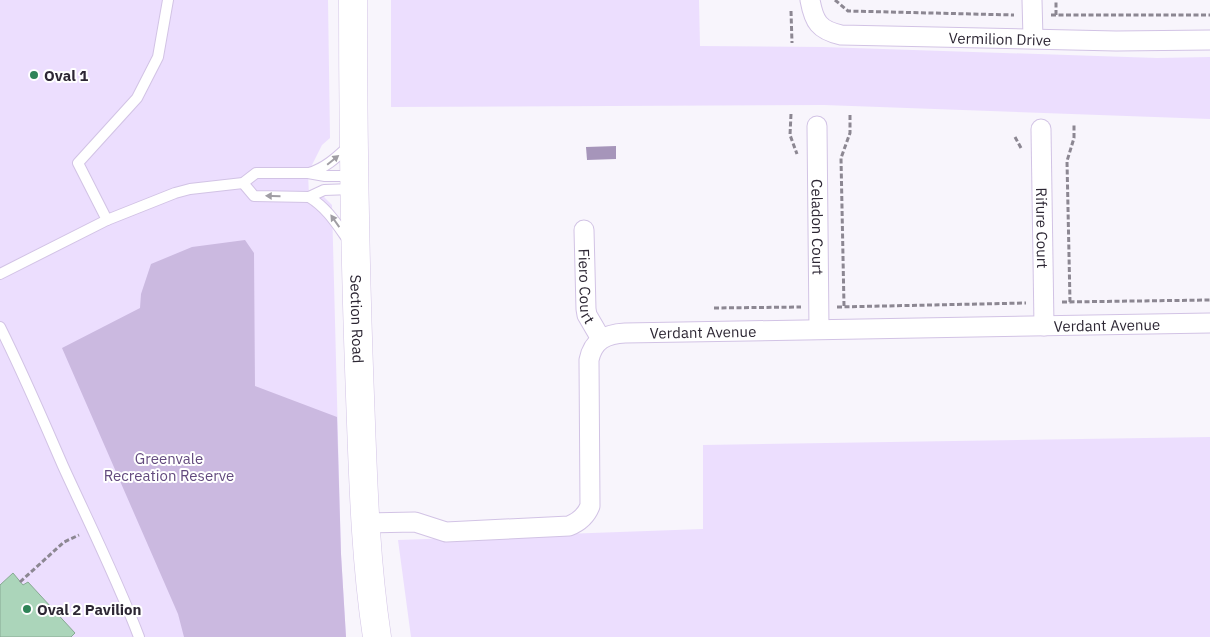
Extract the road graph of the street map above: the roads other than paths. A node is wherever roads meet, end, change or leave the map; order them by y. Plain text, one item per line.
1 (168, 0) edge
2 (353, 0) edge
3 (810, 0) edge
4 (1032, 0) edge
5 (1033, 38) junction
6 (1210, 40) edge
7 (817, 126) dead end
8 (1041, 129) dead end
9 (354, 142) junction
10 (308, 173) junction
11 (355, 182) junction
12 (243, 183) junction
13 (309, 197) junction
14 (107, 220) junction
15 (584, 230) dead end
16 (356, 250) junction
17 (0, 274) edge
18 (1210, 323) edge
19 (1044, 326) junction
20 (0, 327) edge
21 (819, 329) junction
22 (601, 339) junction
23 (366, 523) junction
24 (139, 637) edge
25 (377, 637) edge

1 - 14 lane
2 - 9 street, Section Road
3 - 5 street, Vermilion Drive
4 - 5 street
5 - 6 street, Vermilion Drive
7 - 21 street, Celadon Court
8 - 19 street, Rifure Court
10 -> 9 lane
9 - 11 street, Section Road
10 - 11 lane
10 - 12 lane
11 - 13 lane
11 - 16 street, Section Road
13 -> 12 lane
12 - 14 lane
16 -> 13 lane
14 - 17 lane
15 - 22 street, Fiero Court
16 - 23 street, Section Road
18 - 19 street, Verdant Avenue
19 - 21 street, Verdant Avenue
20 - 24 lane
21 - 22 street, Verdant Avenue
22 - 23 street
23 - 25 street, Section Road

